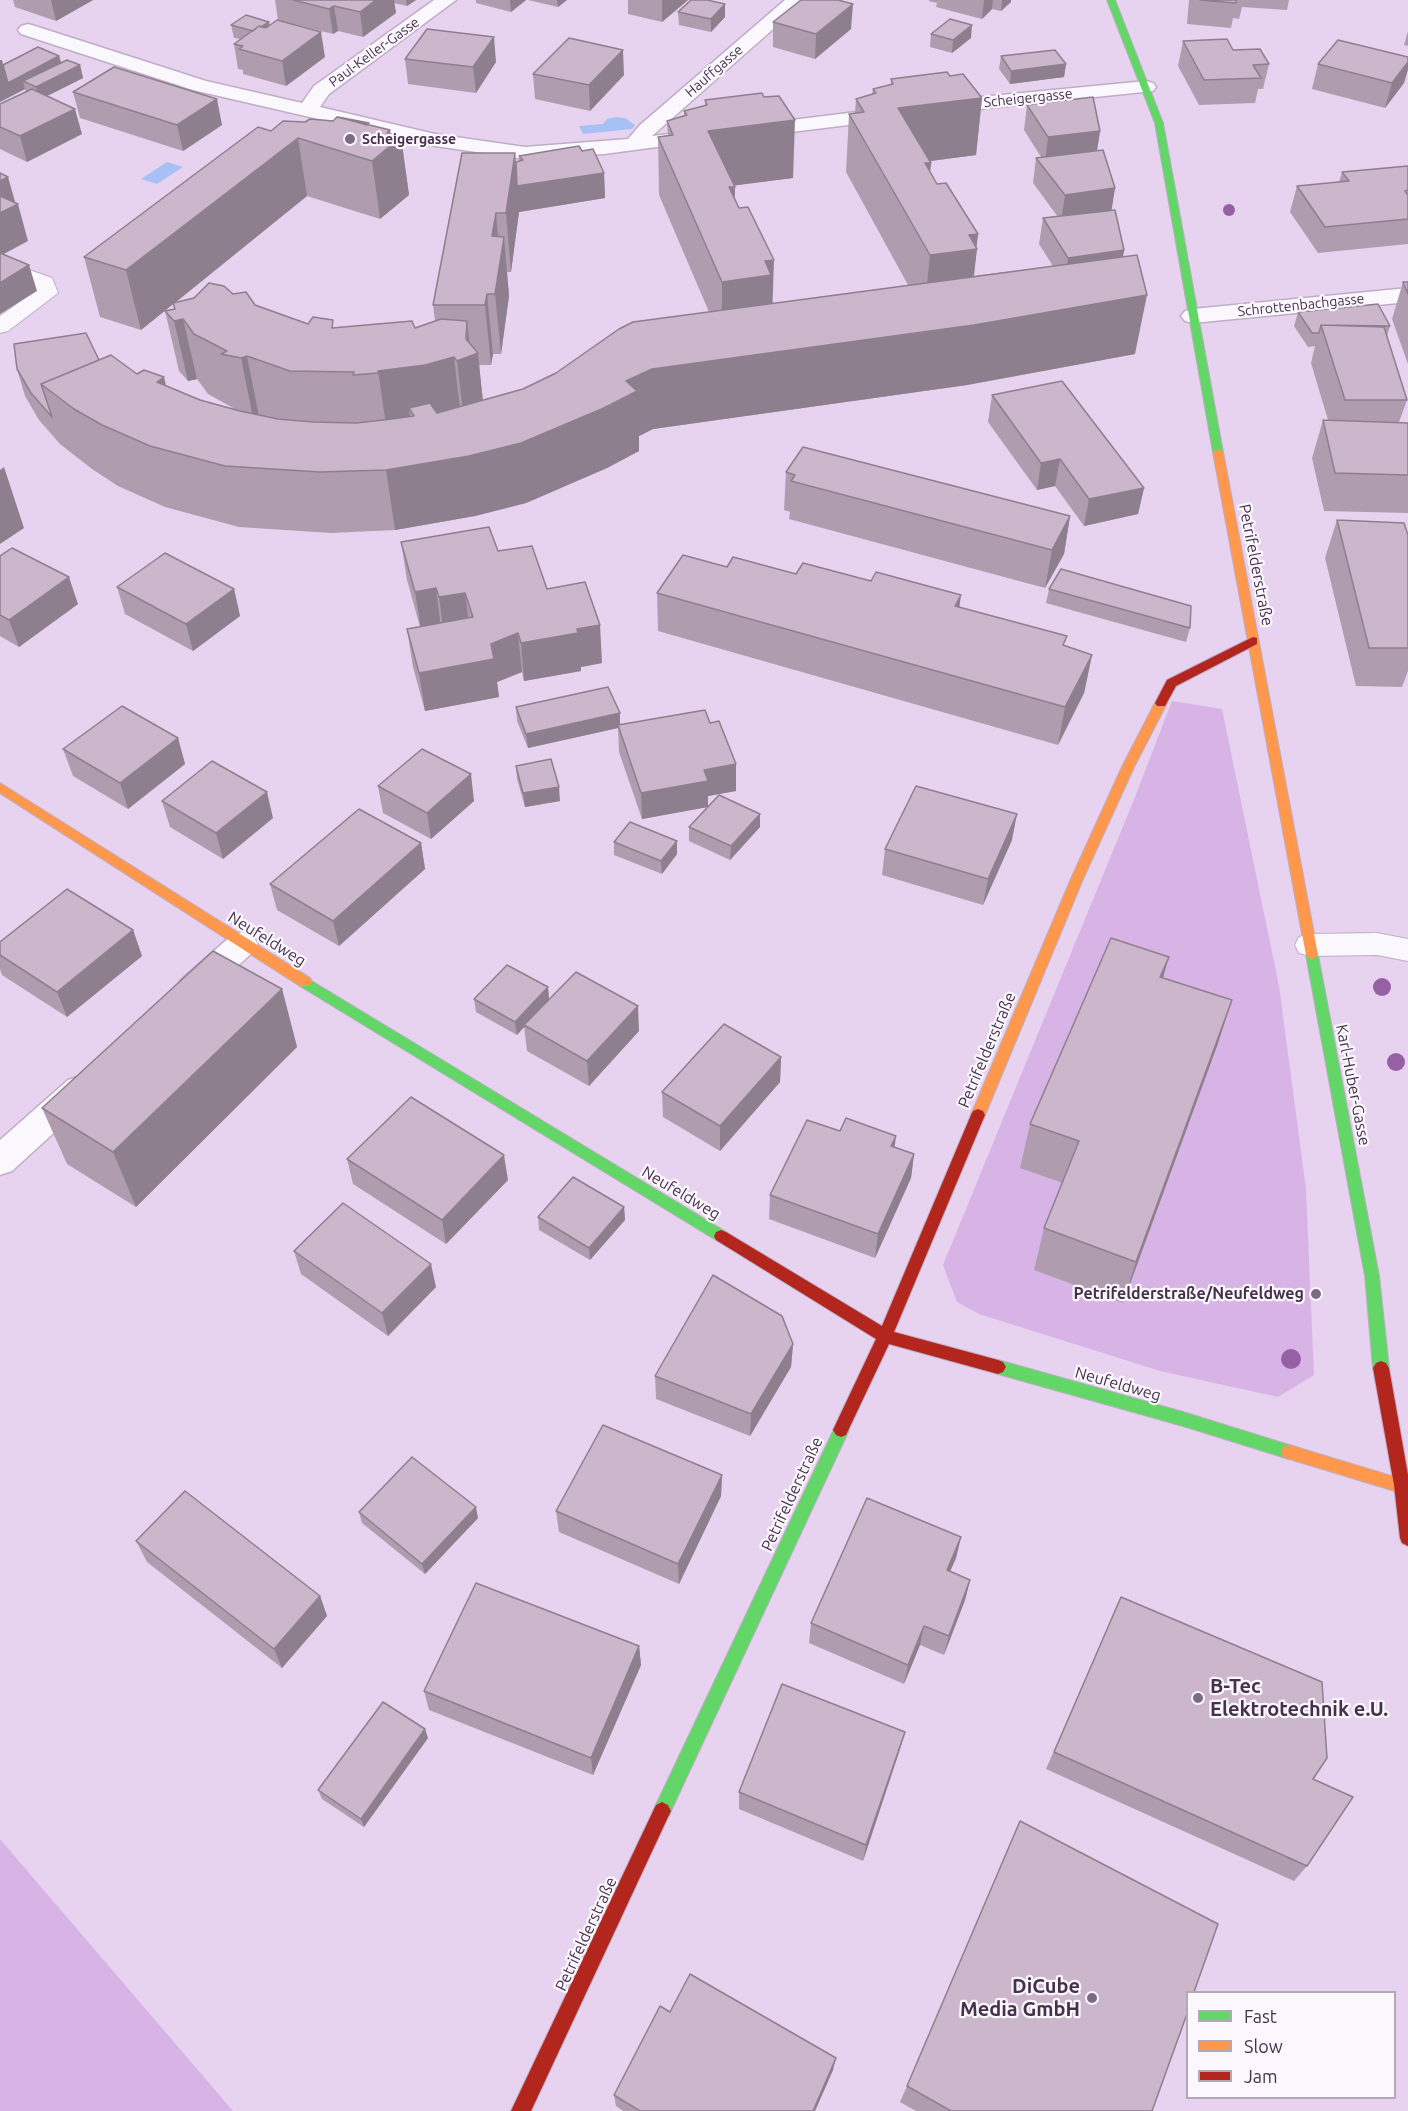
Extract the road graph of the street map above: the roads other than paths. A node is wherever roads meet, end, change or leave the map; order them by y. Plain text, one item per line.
1 (446, 0) edge
2 (796, 0) edge
3 (1111, 0) edge
4 (28, 30) dead end
5 (1146, 87) junction
6 (309, 109) junction
7 (635, 144) junction
8 (7, 268) edge
9 (1408, 295) edge
10 (1193, 316) junction
11 (0, 326) edge
12 (1253, 641) junction
13 (0, 787) edge
14 (242, 944) junction
15 (1310, 945) junction
16 (1408, 950) edge
17 (171, 1007) edge
18 (101, 1070) edge
19 (0, 1161) edge
20 (885, 1336) junction
21 (1405, 1487) edge
22 (1408, 1538) edge
23 (521, 2111) edge

1 - 6 street, Paul-Keller-Gasse
2 - 7 street, Hauffgasse
3 - 5 street, Petrifelderstraße
4 - 6 street, Scheigergasse
5 - 7 street, Scheigergasse
5 - 10 street, Petrifelderstraße
6 - 7 street, Scheigergasse
8 - 11 lane
9 - 10 street, Schrottenbachgasse
10 - 12 street, Petrifelderstraße
12 - 15 street, Karl-Huber-Gasse
12 - 20 street, Petrifelderstraße
13 - 14 street, Neufeldweg
14 - 17 street
14 - 20 street, Neufeldweg
15 - 16 lane
15 - 21 street, Karl-Huber-Gasse
18 - 19 street
20 - 21 street, Neufeldweg
20 - 23 street, Petrifelderstraße
21 - 22 street, Karl-Huber-Gasse

